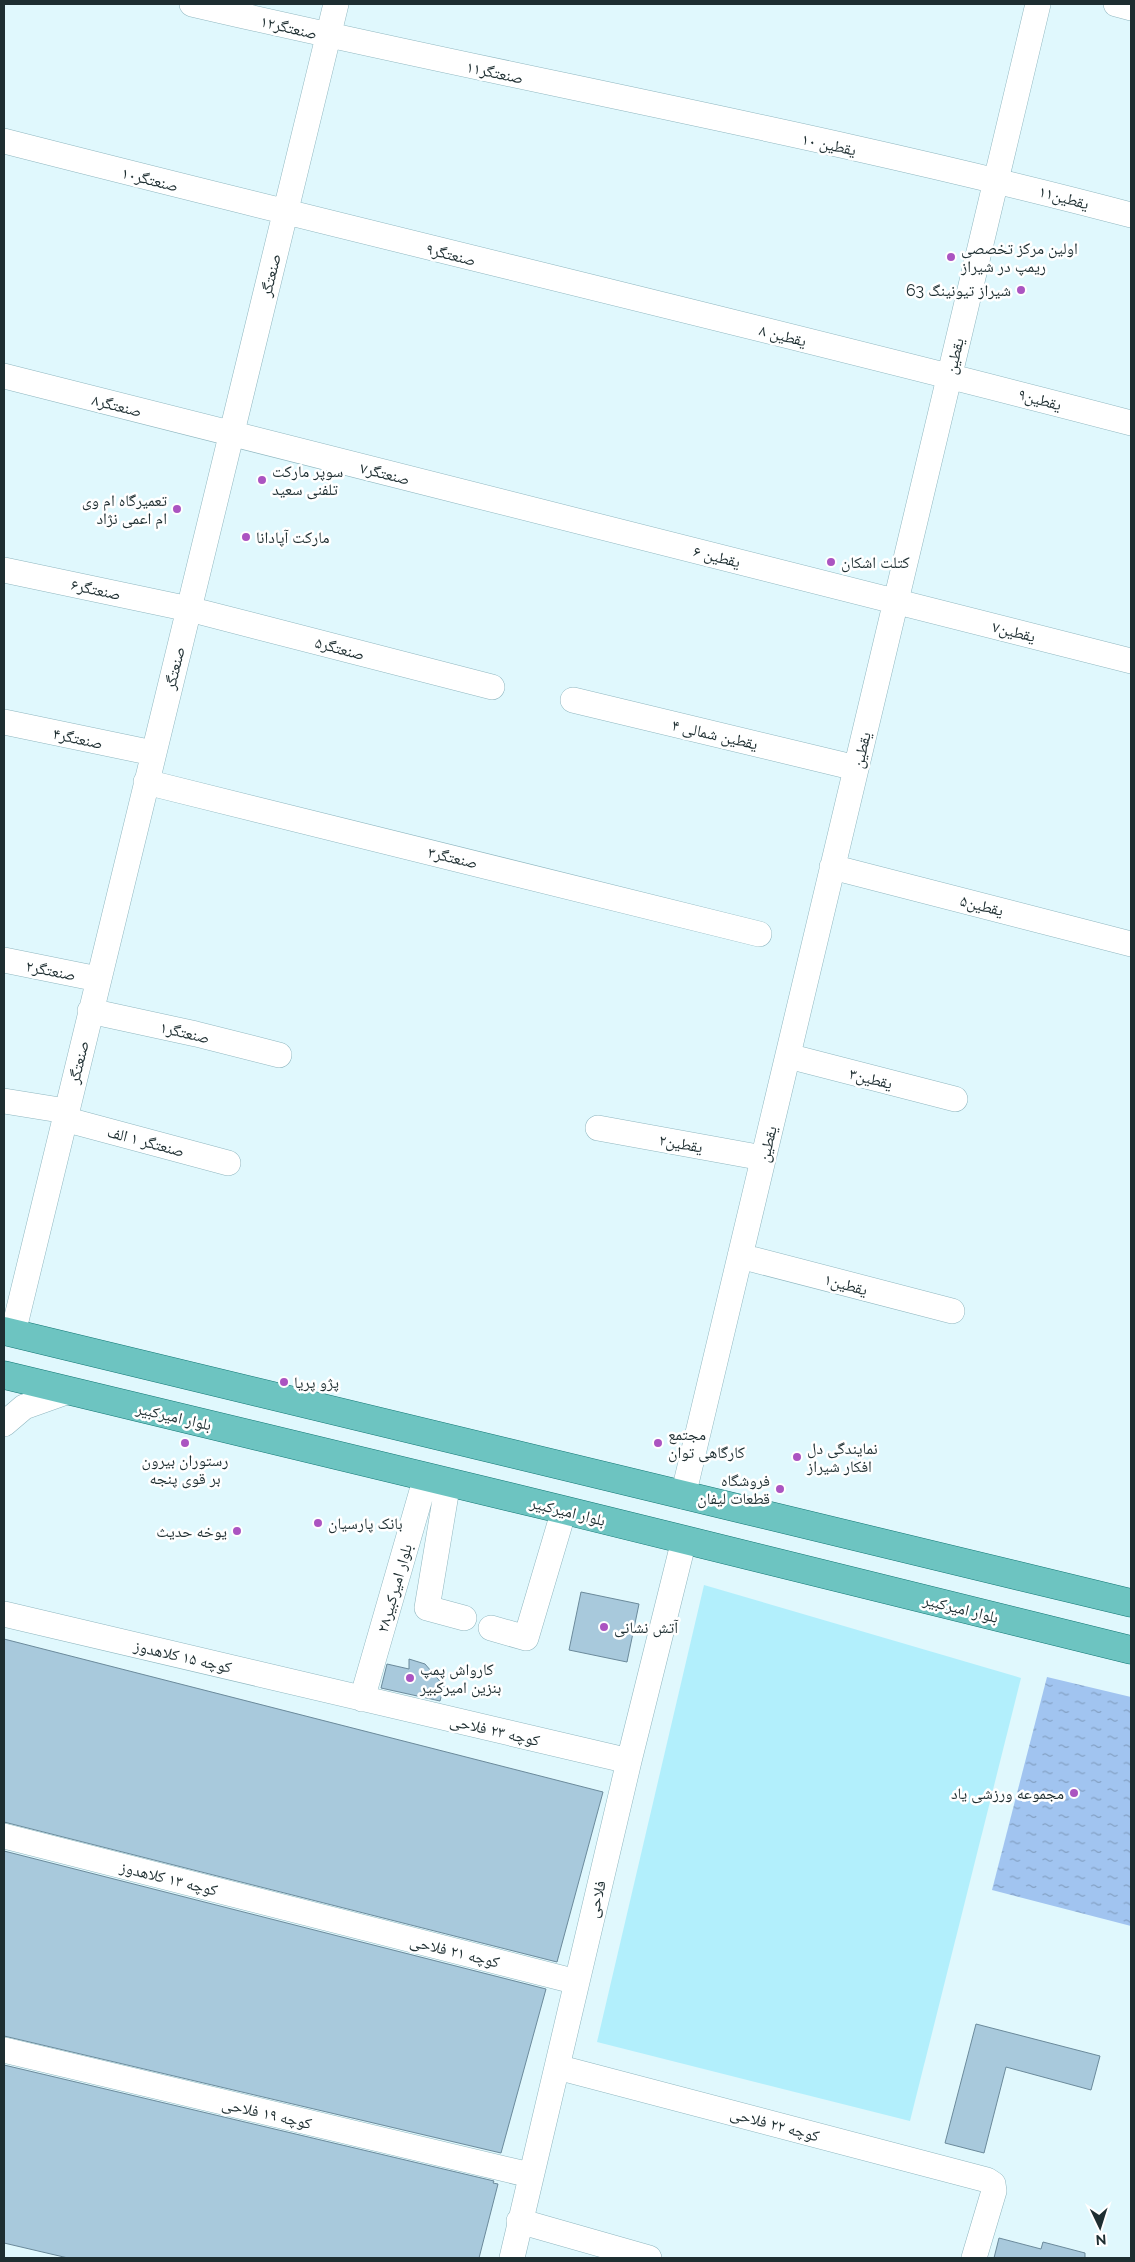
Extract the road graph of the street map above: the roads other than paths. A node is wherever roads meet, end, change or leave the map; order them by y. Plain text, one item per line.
1 (192, 4) edge
2 (336, 4) edge
3 (1038, 4) edge
4 (1116, 4) edge
5 (1131, 8) edge
6 (328, 36) junction
7 (662, 108) joint
8 (10, 143) edge
9 (996, 179) junction
10 (285, 213) junction
11 (1131, 215) edge
12 (617, 294) joint
13 (4, 376) edge
14 (950, 376) junction
15 (1131, 423) edge
16 (231, 434) junction
17 (539, 512) joint
18 (4, 570) edge
19 (896, 601) junction
20 (188, 609) junction
21 (1131, 661) edge
22 (492, 687) dead end
23 (574, 700) dead end
24 (4, 722) edge
25 (153, 753) junction
26 (856, 768) junction
27 (146, 782) junction
28 (832, 867) junction
29 (760, 934) dead end
30 (1131, 944) edge
31 (4, 960) edge
32 (98, 979) junction
33 (90, 1012) junction
34 (279, 1055) dead end
35 (788, 1056) junction
36 (955, 1099) dead end
37 (4, 1101) edge
38 (65, 1115) junction
39 (598, 1128) dead end
40 (763, 1158) junction
41 (228, 1163) dead end
42 (740, 1256) junction
43 (952, 1311) dead end
44 (8, 1332) edge
45 (4, 1376) edge
46 (70, 1391) junction
47 (4, 1424) edge
48 (437, 1479) junction
49 (683, 1496) junction
50 (564, 1510) junction
51 (684, 1540) junction
52 (1131, 1603) edge
53 (4, 1614) edge
54 (464, 1618) dead end
55 (491, 1628) dead end
56 (1131, 1650) edge
57 (362, 1699) junction
58 (629, 1761) junction
59 (4, 1836) edge
60 (333, 1920) joint
61 (577, 1982) junction
62 (4, 2050) edge
63 (557, 2067) junction
64 (530, 2175) junction
65 (519, 2221) junction
66 (512, 2258) edge
67 (650, 2258) edge
68 (974, 2258) edge

1 - 6 street, صنعتگر۱۲
2 - 6 street, صنعتگر
3 - 9 street, یقطین
4 - 5 street
6 - 7 street, صنعتگر۱۱
6 - 10 street, صنعتگر
7 - 9 street, یقطین ۱۰
8 - 10 street, صنعتگر۱۰
9 - 11 street, یقطین۱۱
9 - 14 street, یقطین
10 - 12 street, صنعتگر۹
10 - 16 street, صنعتگر
12 - 14 street, یقطین ۸
13 - 16 street, صنعتگر۸
14 - 15 street, یقطین۹
14 - 19 street, یقطین
16 - 17 street, صنعتگر۷
16 - 20 street, صنعتگر
17 - 19 street, یقطین ۶
18 - 20 street, صنعتگر۶
19 - 21 street, یقطین۷
19 - 26 street, یقطین
20 - 22 street, صنعتگر۵
20 - 25 street, صنعتگر
23 - 26 street, یقطین شمالی ۴
24 - 25 street, صنعتگر۴
25 - 27 street, صنعتگر
26 - 28 street, یقطین
27 - 29 street, صنعتگر۳
27 - 32 street, صنعتگر
28 - 30 street, یقطین۵
28 - 35 street, یقطین
31 - 32 street, صنعتگر۲
32 - 33 street, صنعتگر
33 - 34 street, صنعتگر۱
33 - 38 street, صنعتگر
35 - 36 street, یقطین۳
35 - 40 street, یقطین
37 - 38 street, صنعتگر ۱ الف
38 - 41 street, صنعتگر ۱ الف
38 - 44 street, صنعتگر
39 - 40 street, یقطین۲
40 - 42 street, یقطین
42 - 43 street, یقطین۱
42 - 49 street, یقطین
44 - 49 main road
45 - 46 main road, بلوار امیرکبیر
46 - 47 street
46 - 48 main road, بلوار امیرکبیر
48 - 50 main road, بلوار امیرکبیر
48 - 54 street
48 - 57 street, ۲۸بلوار امیرکبیر
49 - 52 main road
50 - 51 main road, بلوار امیرکبیر
50 - 55 street
51 - 56 main road, بلوار امیرکبیر
51 - 58 street, فلاحی
53 - 57 street, کوچه ۱۵ کلاهدوز
57 - 58 street, کوچه ۲۳ فلاحی
58 - 61 street, فلاحی
59 - 60 street, کوچه ۱۳ کلاهدوز
60 - 61 street, کوچه ۲۱ فلاحی
61 - 63 street, فلاحی
62 - 64 street, کوچه ۱۹ فلاحی
63 - 64 street, فلاحی
63 - 68 street, کوچه ۲۲ فلاحی
64 - 65 street, فلاحی
65 - 66 street, فلاحی
65 - 67 street

